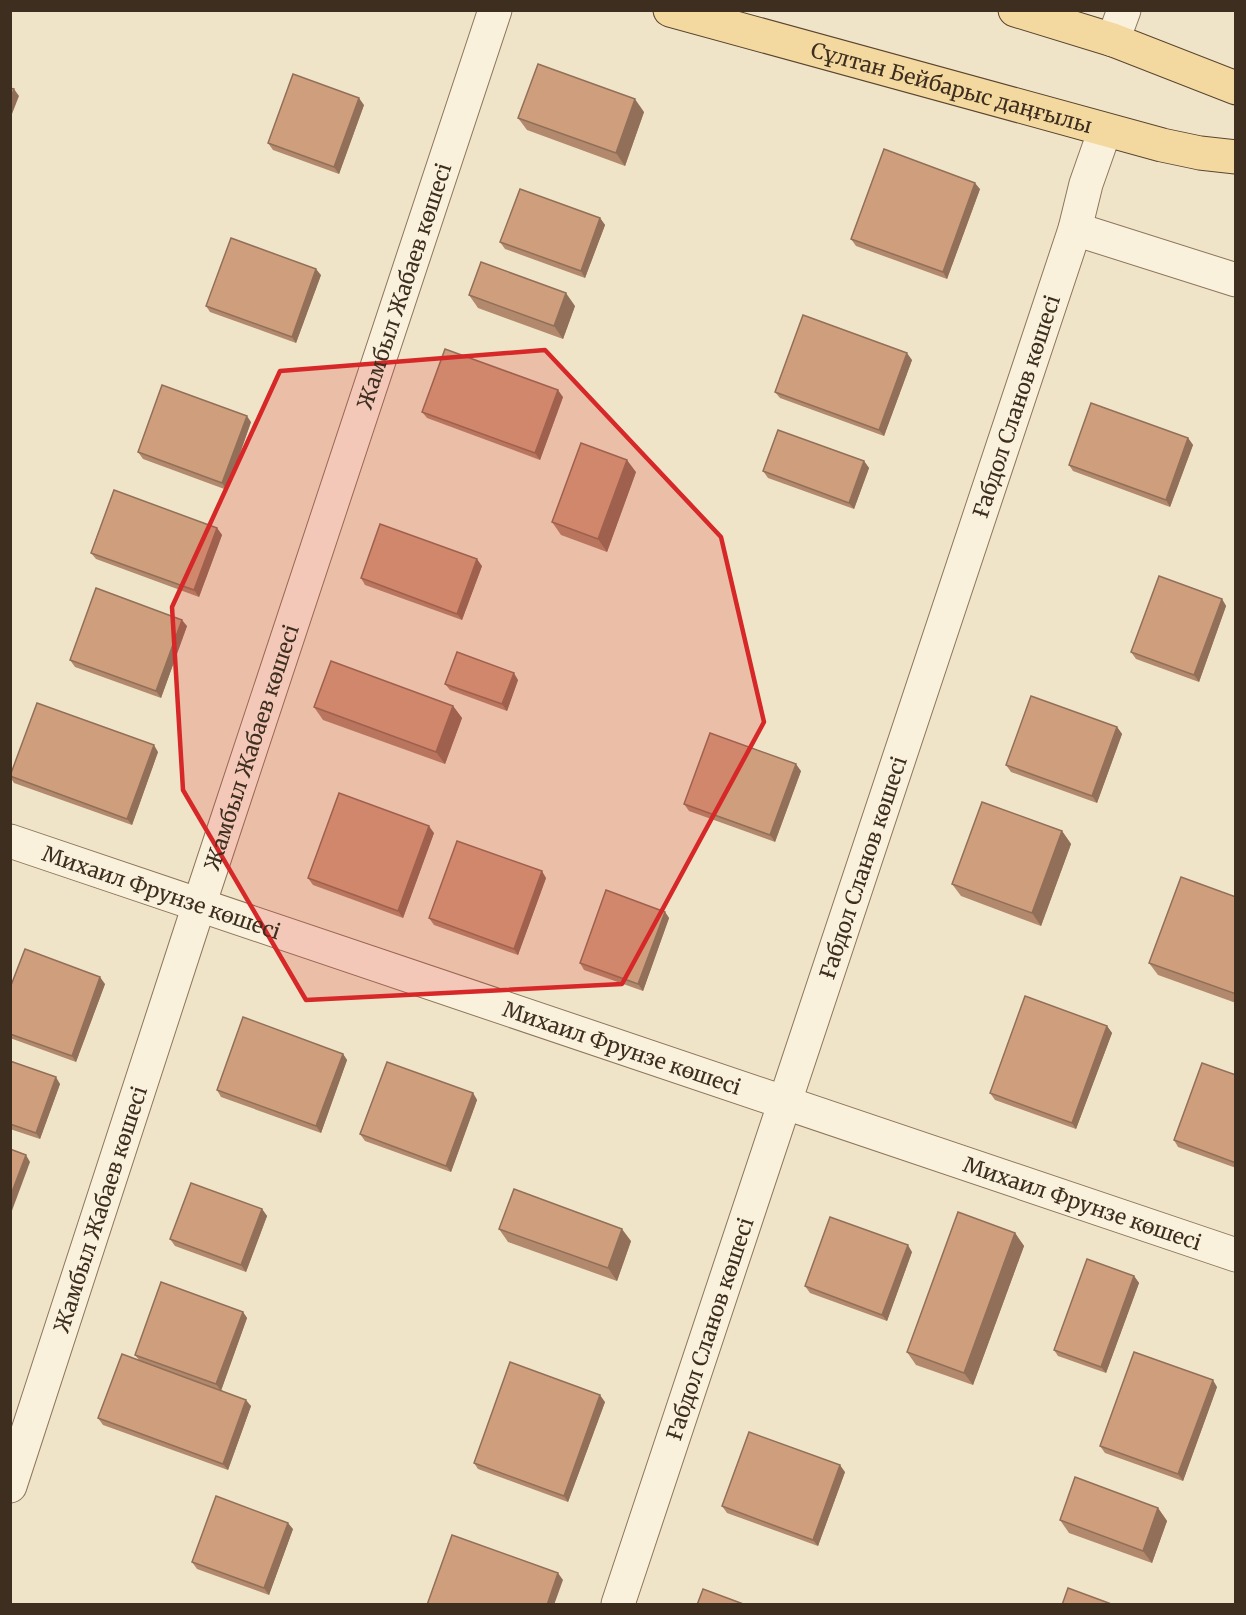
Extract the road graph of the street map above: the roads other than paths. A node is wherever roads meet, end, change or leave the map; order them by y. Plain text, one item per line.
1 (495, 10) edge
2 (670, 10) edge
3 (1015, 10) edge
4 (1118, 25) edge
5 (1236, 88) edge
6 (1105, 130) junction
7 (1236, 157) edge
8 (1075, 229) junction
9 (1236, 280) edge
10 (10, 841) edge
11 (199, 904) junction
12 (784, 1103) junction
13 (1236, 1255) edge
14 (10, 1486) edge
15 (618, 1605) edge

1 - 11 street, Жамбыл Жабаев көшесі
2 - 6 main road, Сұлтан Бейбарыс даңғылы
3 - 4 main road
4 - 5 main road
6 - 7 main road, Сұлтан Бейбарыс даңғылы
6 - 8 street, Ғабдол Сланов көшесі
8 - 9 street
8 - 12 street, Ғабдол Сланов көшесі
10 - 11 street, Михаил Фрунзе көшесі
11 - 12 street, Михаил Фрунзе көшесі
11 - 14 street, Жамбыл Жабаев көшесі
12 - 13 street, Михаил Фрунзе көшесі
12 - 15 street, Ғабдол Сланов көшесі

